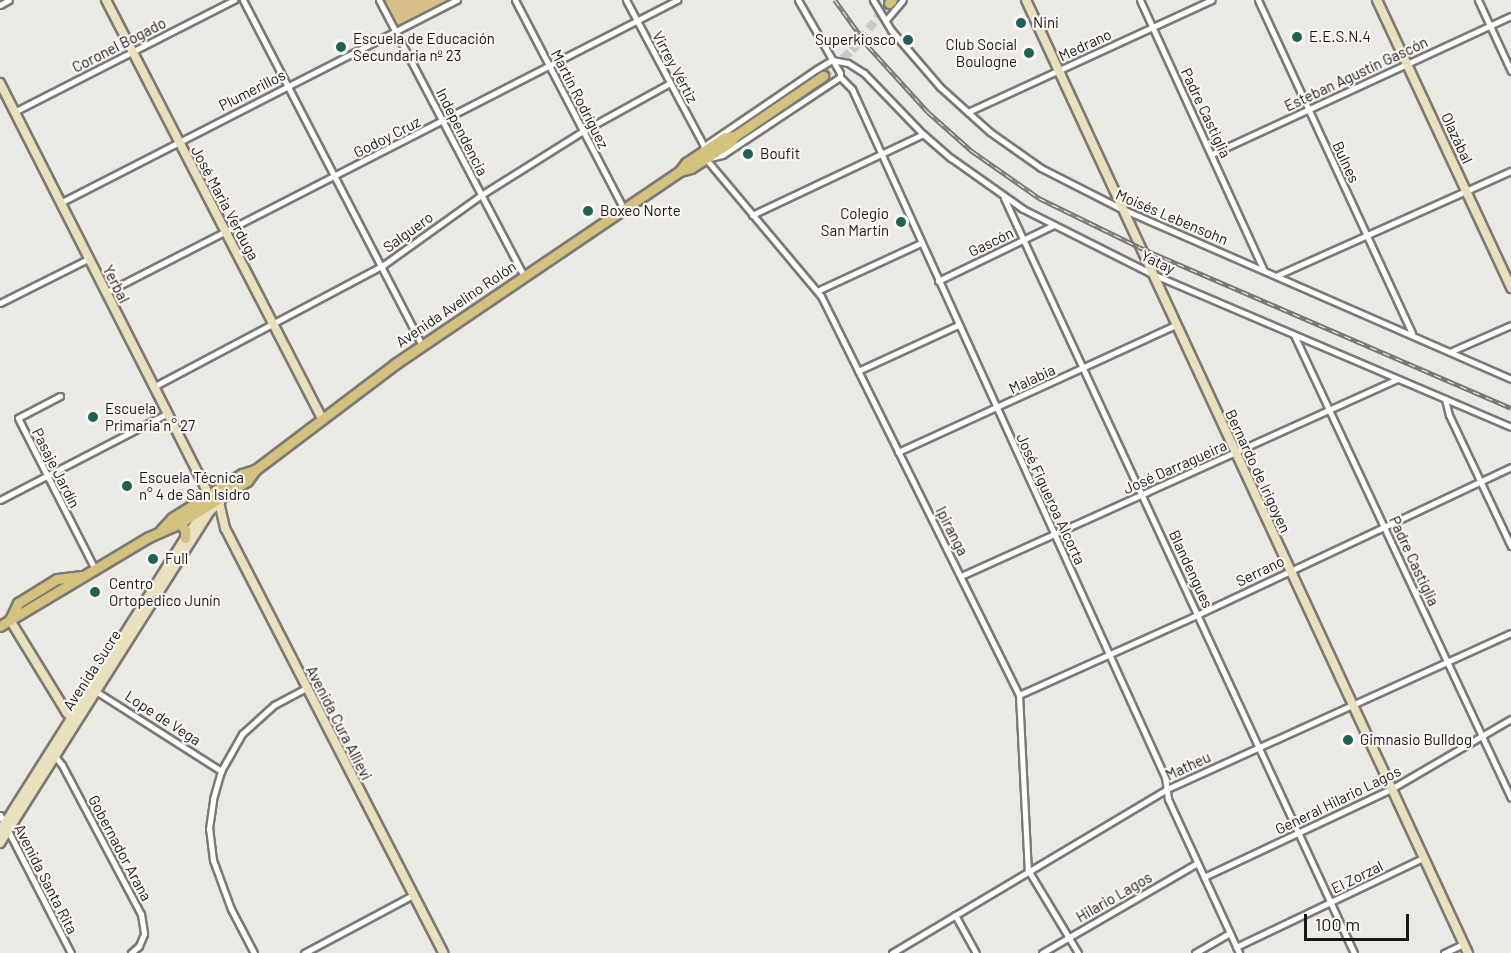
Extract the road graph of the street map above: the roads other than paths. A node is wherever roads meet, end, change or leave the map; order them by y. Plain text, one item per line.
1 (9, 0) edge
2 (105, 0) edge
3 (234, 0) edge
4 (243, 0) edge
5 (379, 0) edge
6 (454, 0) edge
7 (515, 0) edge
8 (626, 0) edge
9 (677, 0) edge
10 (798, 0) edge
11 (903, 0) edge
12 (1026, 0) edge
13 (1140, 0) edge
14 (1212, 0) edge
15 (1257, 0) edge
16 (1377, 0) edge
17 (1478, 0) edge
18 (876, 1) edge
19 (0, 5) edge
20 (1511, 16) edge
21 (637, 20) junction
22 (886, 20) junction
23 (1490, 26) junction
24 (1153, 27) junction
25 (395, 30) junction
26 (132, 52) junction
27 (832, 60) junction
28 (1407, 63) junction
29 (550, 66) junction
30 (1058, 71) junction
31 (1511, 71) edge
32 (823, 76) tunnel mouth
33 (840, 77) junction
34 (0, 83) edge
35 (670, 83) junction
36 (288, 85) junction
37 (1308, 109) junction
38 (14, 112) junction
39 (968, 112) junction
40 (444, 122) junction
41 (583, 131) junction
42 (923, 134) junction
43 (178, 142) junction
44 (704, 153) junction
45 (880, 153) junction
46 (1212, 154) junction
47 (1511, 171) edge
48 (336, 176) junction
49 (1467, 191) junction
50 (481, 195) junction
51 (1004, 197) junction
52 (60, 203) junction
53 (1120, 208) junction
54 (624, 209) junction
55 (752, 215) junction
56 (1054, 225) junction
57 (227, 233) junction
58 (1368, 237) junction
59 (1024, 240) junction
60 (921, 243) junction
61 (88, 260) junction
62 (382, 266) junction
63 (1263, 269) junction
64 (1150, 273) junction
65 (1278, 275) junction
66 (524, 276) junction
67 (938, 281) junction
68 (1511, 288) edge
69 (817, 291) junction
70 (105, 293) junction
71 (0, 303) edge
72 (272, 324) junction
73 (958, 325) junction
74 (1176, 325) junction
75 (1511, 325) edge
76 (1412, 334) junction
77 (1294, 335) junction
78 (422, 345) junction
79 (1452, 351) junction
80 (1084, 368) junction
81 (858, 371) junction
82 (1398, 379) junction
83 (1511, 379) edge
84 (153, 387) junction
85 (60, 396) dead end
86 (1445, 399) junction
87 (996, 409) junction
88 (1329, 411) junction
89 (166, 414) junction
90 (322, 419) junction
91 (1511, 427) edge
92 (898, 452) junction
93 (1235, 453) junction
94 (1511, 467) edge
95 (255, 470) junction
96 (46, 477) junction
97 (1480, 481) junction
98 (227, 493) junction
99 (209, 495) junction
100 (1143, 495) junction
101 (0, 500) edge
102 (219, 502) junction
103 (209, 512) junction
104 (221, 517) junction
105 (180, 523) junction
106 (204, 523) junction
107 (1384, 526) junction
108 (225, 528) junction
109 (160, 531) junction
110 (1054, 533) junction
111 (186, 538) junction
112 (1511, 546) edge
113 (95, 569) junction
114 (1289, 570) junction
115 (961, 576) junction
116 (1199, 614) junction
117 (10, 620) junction
118 (0, 626) edge
119 (1511, 633) edge
120 (1107, 653) junction
121 (1447, 662) junction
122 (306, 688) junction
123 (93, 689) junction
124 (1019, 695) junction
125 (1353, 704) junction
126 (73, 719) junction
127 (1511, 719) edge
128 (1481, 736) junction
129 (1259, 747) junction
130 (54, 755) junction
131 (221, 771) junction
132 (1167, 789) junction
133 (1391, 789) junction
134 (1511, 798) edge
135 (0, 815) edge
136 (4, 829) edge
137 (1299, 833) junction
138 (0, 843) edge
139 (1423, 858) junction
140 (1197, 862) junction
141 (1028, 870) junction
142 (1204, 877) junction
143 (412, 894) junction
144 (1331, 903) junction
145 (956, 915) junction
146 (1229, 933) junction
147 (1069, 937) junction
148 (1463, 944) junction
149 (1237, 950) edge
150 (71, 953) edge
151 (131, 953) edge
152 (254, 953) edge
153 (304, 953) edge
154 (443, 953) edge
155 (892, 953) edge
156 (976, 953) edge
157 (1042, 953) edge
158 (1078, 953) edge
159 (1195, 953) edge
160 (1354, 953) edge
161 (1444, 953) edge
162 (1468, 953) edge

1 - 19 street
2 - 26 street, José Maria Verduga
3 - 26 street, Coronel Bogado
4 - 36 street
5 - 25 street, Independencia
6 - 25 street, Plumerillos
7 - 29 street, Martín Rodríguez
8 - 21 street, Virrey Vértiz
9 - 21 street, Godoy Cruz
10 - 27 street, José Figueroa Alcorta
11 - 22 street
12 - 30 street, Bernardo de Irigoyen
13 - 24 street, Padre Castiglia
14 - 24 street, Medrano
15 - 37 street, Bulnes
16 - 28 street, Olazábal
17 - 23 street
18 - 22 street, Moisés Lebensohn
20 - 23 street, Esteban Agustín Gascón
21 - 29 street, Godoy Cruz
21 - 35 street, Virrey Vértiz
22 - 39 street, Moisés Lebensohn
23 - 28 street, Esteban Agustín Gascón
23 - 31 street
24 - 30 street, Medrano
24 - 46 street, Padre Castiglia
25 - 36 street, Plumerillos
25 - 40 street, Independencia
26 - 38 street, Coronel Bogado
26 - 43 street, José Maria Verduga
27 - 33 street, José Figueroa Alcorta
27 - 42 street, Yatay
27 - 44 street, Avenida Avelino Rolón
28 - 37 street, Esteban Agustín Gascón
28 - 49 street, Olazábal
29 - 40 street, Godoy Cruz
29 - 41 street, Martín Rodríguez
30 - 39 street, Medrano
30 - 53 street, Bernardo de Irigoyen
32 - 44 main road, Avenida Avelino Rolón
33 - 44 street, Avenida Avelino Rolón
33 - 45 street, José Figueroa Alcorta
34 - 38 street, Yerbal
35 - 41 street, Salguero
35 - 44 street, Virrey Vértiz
36 - 43 street, Plumerillos
36 - 48 street
37 - 46 street, Esteban Agustín Gascón
37 - 58 street, Bulnes
38 - 52 street, Yerbal
39 - 53 street, Moisés Lebensohn
40 - 48 street, Godoy Cruz
40 - 50 street, Independencia
41 - 50 street, Salguero
41 - 54 street, Martín Rodríguez
42 - 45 street
42 - 51 street, Yatay
43 - 52 street, Plumerillos
43 - 57 street, José Maria Verduga
44 - 54 main road, Avenida Avelino Rolón
44 - 55 street, Ipiranga
45 - 55 street
45 - 60 street, José Figueroa Alcorta
46 - 63 street, Padre Castiglia
47 - 49 street
48 - 57 street, Godoy Cruz
48 - 62 street
49 - 58 street
49 - 68 street, Olazábal
50 - 62 street, Salguero
50 - 66 street, Independencia
51 - 56 street, Yatay
51 - 59 street, Blandengues
52 - 61 street, Yerbal
53 - 63 street, Moisés Lebensohn
53 - 64 street, Bernardo de Irigoyen
54 - 66 main road, Avenida Avelino Rolón
55 - 69 street, Ipiranga
56 - 59 street, Gascón
56 - 64 street, Yatay
57 - 70 street, Godoy Cruz
57 - 72 street, José Maria Verduga
58 - 65 street
58 - 76 street, Bulnes
59 - 67 street, Gascón
59 - 80 street, Blandengues
60 - 67 street, José Figueroa Alcorta
60 - 69 street
61 - 70 street, Yerbal
61 - 71 street
62 - 72 street, Salguero
62 - 78 street
63 - 65 street, Moisés Lebensohn
64 - 74 street, Bernardo de Irigoyen
64 - 77 street, Yatay
65 - 76 street, Moisés Lebensohn
66 - 78 main road, Avenida Avelino Rolón
67 - 73 street, José Figueroa Alcorta
69 - 81 street, Ipiranga
70 - 84 street, Yerbal
72 - 84 street, Salguero
72 - 90 street, José Maria Verduga
73 - 81 street
73 - 87 street, José Figueroa Alcorta
74 - 80 street, Malabia
74 - 93 street, Bernardo de Irigoyen
75 - 79 street
76 - 79 street, Moisés Lebensohn
77 - 82 street, Yatay
77 - 88 street, Padre Castiglia
78 - 90 main road, Avenida Avelino Rolón
79 - 83 street, Moisés Lebensohn
80 - 87 street, Malabia
80 - 100 street, Blandengues
81 - 92 street, Ipiranga
82 - 86 street, Yatay
82 - 88 street, José Darragueira
84 - 89 street, Yerbal
85 - 96 street, Pasaje Jardín
86 - 91 street, Yatay
86 - 97 street
87 - 92 street, Malabia
87 - 110 street, José Figueroa Alcorta
88 - 93 street, José Darragueira
88 - 107 street, Padre Castiglia
89 - 96 street
89 - 99 street, Yerbal
90 - 95 main road, Avenida Avelino Rolón
92 - 115 street, Ipiranga
93 - 100 street, José Darragueira
93 - 114 street, Bernardo de Irigoyen
94 - 97 street, Serrano
95 - 98 main road, Avenida Avelino Rolón
95 - 99 main road, Avenida Avelino Rolón
96 - 101 street
96 - 113 street, Pasaje Jardín
97 - 107 street, Serrano
97 - 112 street
98 - 102 street, Avenida Sucre
98 - 105 main road, Avenida Avelino Rolón
99 - 109 main road, Avenida Avelino Rolón
100 - 110 street, José Darragueira
100 - 116 street, Blandengues
102 - 103 street, Avenida Sucre
102 - 104 street, Avenida Cura Allievi
103 - 104 street
103 - 106 street, Avenida Sucre
103 - 111 street, Avenida Sucre
104 - 108 street, Avenida Cura Allievi
105 - 109 main road, Avenida Avelino Rolón
105 - 111 main road
106 - 108 street
106 - 123 street, Avenida Sucre
107 - 114 street, Serrano
107 - 121 street, Padre Castiglia
108 - 122 street, Avenida Cura Allievi
109 - 113 main road, Avenida Avelino Rolón
110 - 115 street, José Darragueira
110 - 120 street, José Figueroa Alcorta
111 - 123 street, Avenida Sucre
113 - 117 main road, Avenida Avelino Rolón
114 - 116 street, Serrano
114 - 125 street, Bernardo de Irigoyen
115 - 124 street, Ipiranga
116 - 120 street, Serrano
116 - 129 street, Blandengues
117 - 118 main road, Avenida Avelino Rolón
117 - 126 street
119 - 121 street, Matheu
120 - 124 street, Serrano
120 - 132 street, José Figueroa Alcorta
121 - 125 street, Matheu
121 - 128 street, Padre Castiglia
122 - 131 street
122 - 143 street, Avenida Cura Allievi
123 - 126 street, Avenida Sucre
123 - 131 street, Lope de Vega
124 - 141 street, Ipiranga
125 - 129 street, Matheu
125 - 133 street, Bernardo de Irigoyen
126 - 130 street, Avenida Sucre
126 - 136 street, Avenida Sucre
127 - 128 street, General Hilario Lagos
128 - 133 street, General Hilario Lagos
128 - 134 street, Padre Castiglia
129 - 132 street, Matheu
129 - 137 street, Blandengues
130 - 136 street, Avenida Sucre
130 - 151 street, Gobernador Arana
131 - 152 street
132 - 140 street, José Figueroa Alcorta
132 - 141 street, Matheu
133 - 137 street, General Hilario Lagos
133 - 139 street, Bernardo de Irigoyen
135 - 136 street, Avenida Santa Rita
136 - 138 street, Avenida Sucre
136 - 150 street, Avenida Santa Rita
137 - 142 street, General Hilario Lagos
137 - 144 street, Blandengues
139 - 144 street, El Zorzal
139 - 148 street, Bernardo de Irigoyen
140 - 142 street, José Figueroa Alcorta
140 - 147 street, Hilario Lagos
141 - 145 street, Matheu
141 - 147 street, Ipiranga
142 - 146 street, José Figueroa Alcorta
143 - 153 street
143 - 154 street, Avenida Cura Allievi
144 - 149 street, El Zorzal
144 - 160 street, Blandengues
145 - 155 street, Matheu
145 - 156 street
146 - 149 street, José Figueroa Alcorta
146 - 159 street
147 - 157 street, Hilario Lagos
147 - 158 street, Ipiranga
148 - 161 street
148 - 162 street, Bernardo de Irigoyen

